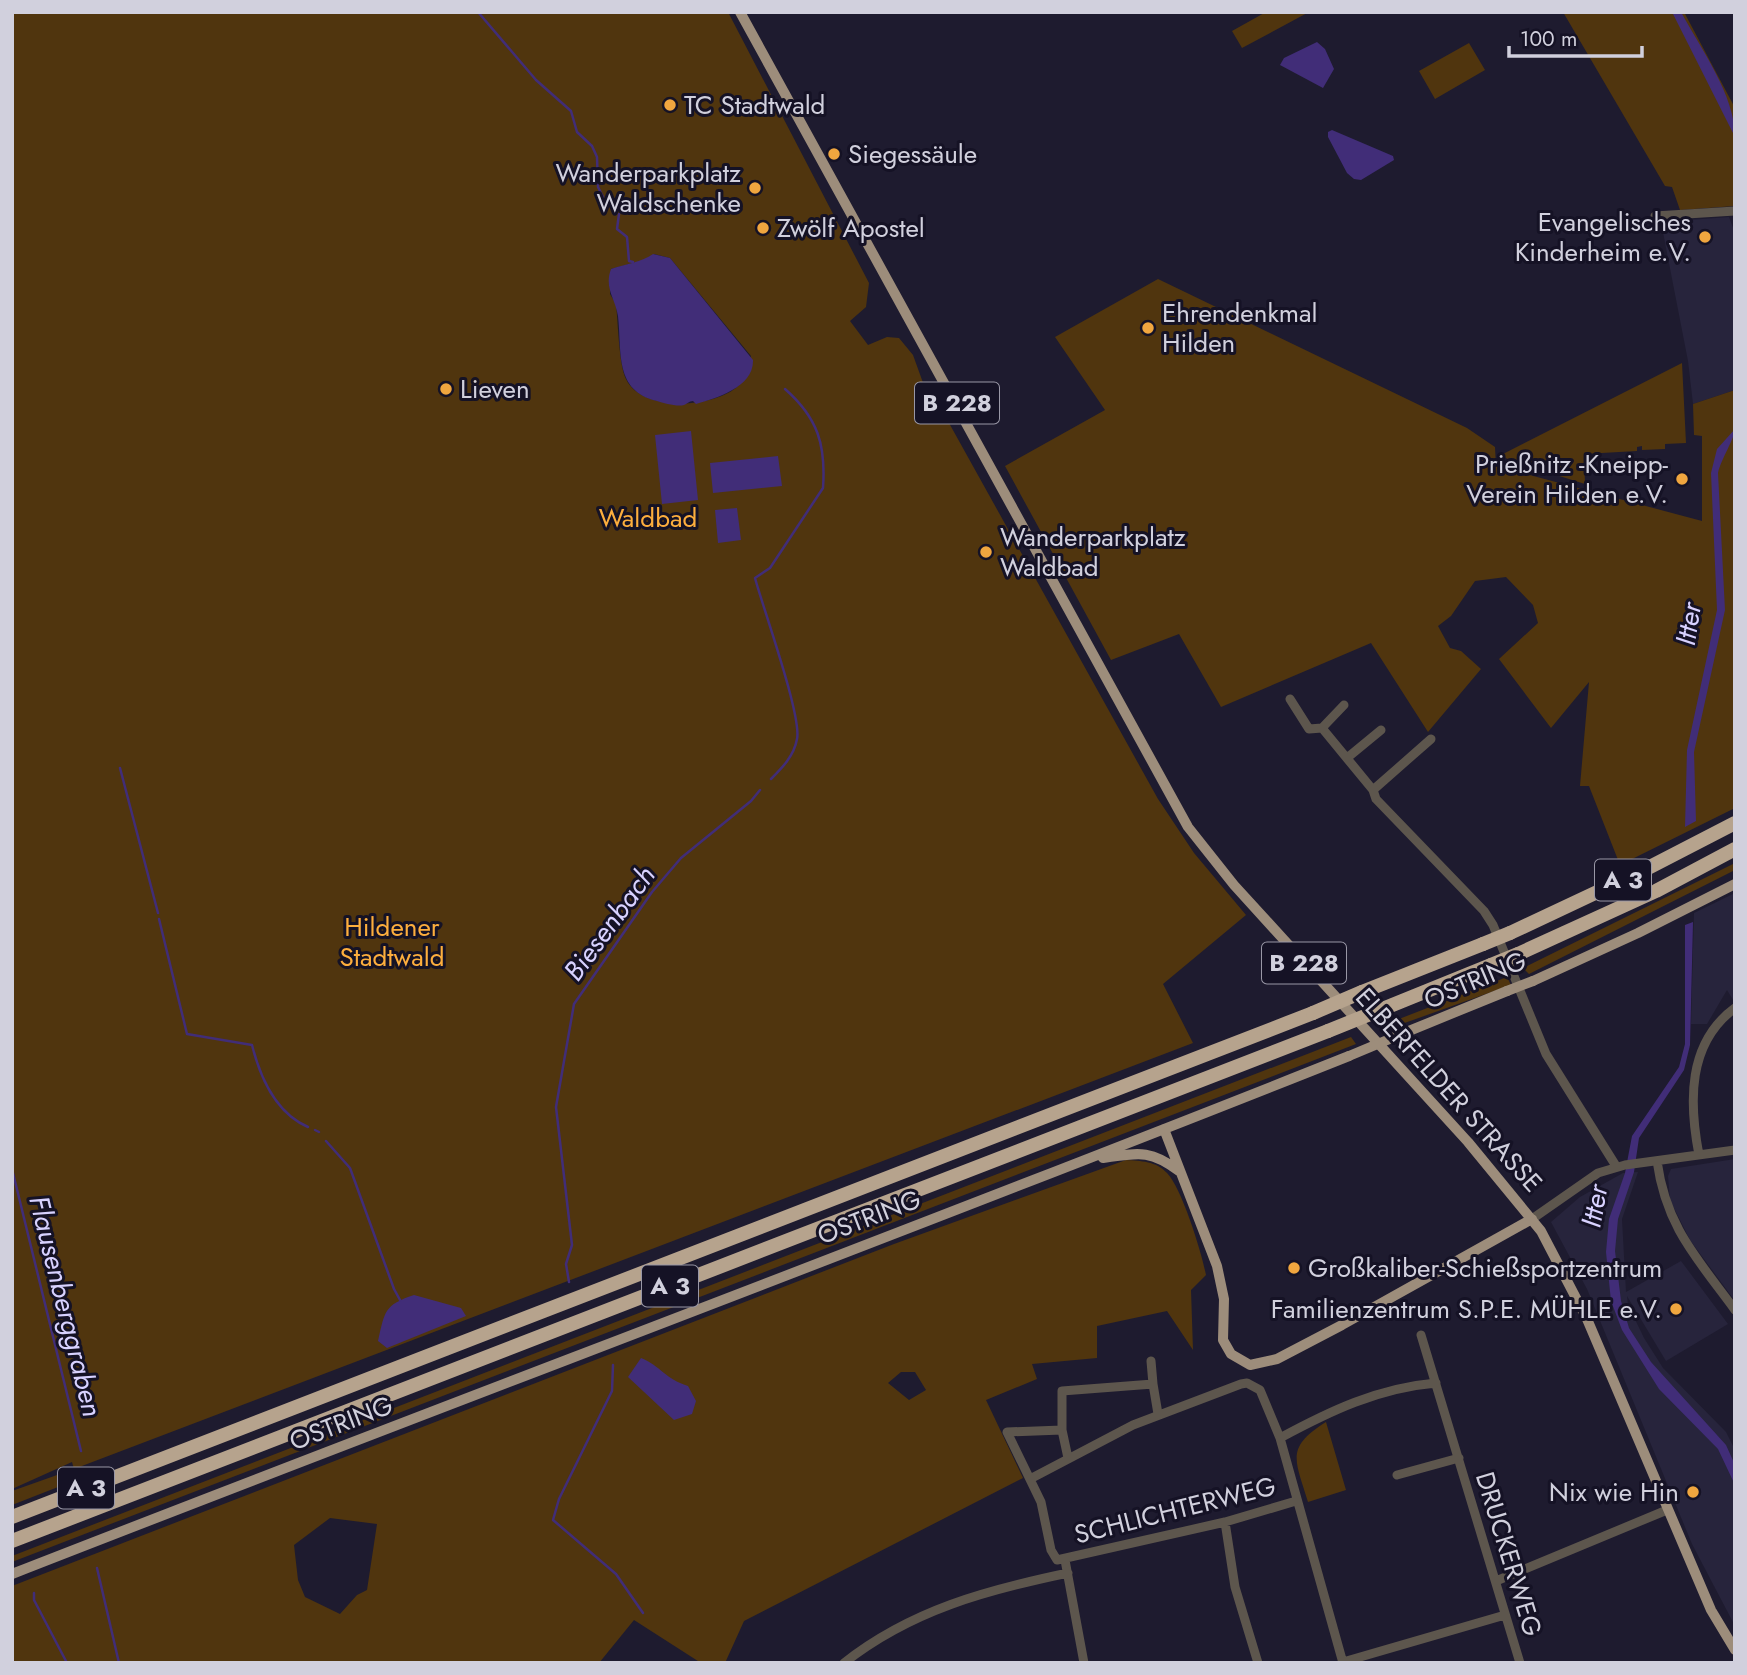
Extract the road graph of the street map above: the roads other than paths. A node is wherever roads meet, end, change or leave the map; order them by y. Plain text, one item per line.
1 (740, 12) edge
2 (1735, 211) edge
3 (1655, 216) dead end
4 (1290, 699) dead end
5 (1344, 705) dead end
6 (1322, 728) junction
7 (1381, 730) dead end
8 (1431, 739) dead end
9 (1347, 758) junction
10 (1373, 790) junction
11 (1735, 823) edge
12 (1735, 849) edge
13 (1735, 884) edge
14 (1735, 1008) edge
15 (1164, 1129) junction
16 (1735, 1150) edge
17 (1699, 1155) junction
18 (1090, 1159) junction
19 (1657, 1161) junction
20 (1620, 1166) junction
21 (1181, 1172) junction
22 (1532, 1219) junction
23 (1735, 1310) edge
24 (1421, 1335) dead end
25 (1150, 1361) dead end
26 (1436, 1383) junction
27 (1153, 1384) junction
28 (1158, 1414) junction
29 (1062, 1430) junction
30 (1280, 1438) junction
31 (1068, 1458) junction
32 (1459, 1458) junction
33 (1397, 1475) dead end
34 (1030, 1479) junction
35 (1296, 1501) junction
36 (1667, 1510) junction
37 (12, 1517) edge
38 (1224, 1522) junction
39 (12, 1541) edge
40 (1065, 1560) junction
41 (1068, 1573) junction
42 (12, 1574) edge
43 (1496, 1581) junction
44 (1506, 1615) junction
45 (1735, 1650) edge
46 (1343, 1662) edge
47 (844, 1663) edge
48 (1084, 1663) edge
49 (1258, 1663) edge
50 (1520, 1663) edge

1 - 22 main road, ELBERFELDER STRASSE / B 228
2 - 3 street
4 - 6 street
5 - 6 street
6 - 9 street
7 - 9 street
8 - 10 street
9 - 10 street
10 - 20 street
11 - 37 highway, A 3, bridge
12 - 39 highway, A 3, bridge
13 - 15 main road, OSTRING, bridge
14 - 17 street
15 - 18 main road, OSTRING
15 - 21 main road
16 - 17 street
17 - 19 street
18 - 21 main road
18 - 42 main road, OSTRING
19 - 20 street
19 - 23 street
20 - 22 street
21 - 22 main road
22 - 36 main road, ELBERFELDER STRASSE / B 228
24 - 26 street, DRUCKERWEG
25 - 27 street
26 - 30 street
26 - 32 street, DRUCKERWEG
27 - 28 street
27 - 29 street
28 - 30 street
28 - 31 street
29 - 31 street
29 - 34 street
30 - 35 street
31 - 34 street
32 - 33 street, DRUCKERWEG
32 - 43 street, DRUCKERWEG
34 - 40 street
35 - 38 street, SCHLICHTERWEG
35 - 46 street
36 - 43 street
36 - 45 main road, ELBERFELDER STRASSE / B 228
38 - 40 street, SCHLICHTERWEG
38 - 49 street
40 - 41 street
41 - 47 street
41 - 48 street
43 - 44 street, DRUCKERWEG
44 - 46 street
44 - 50 street, DRUCKERWEG

